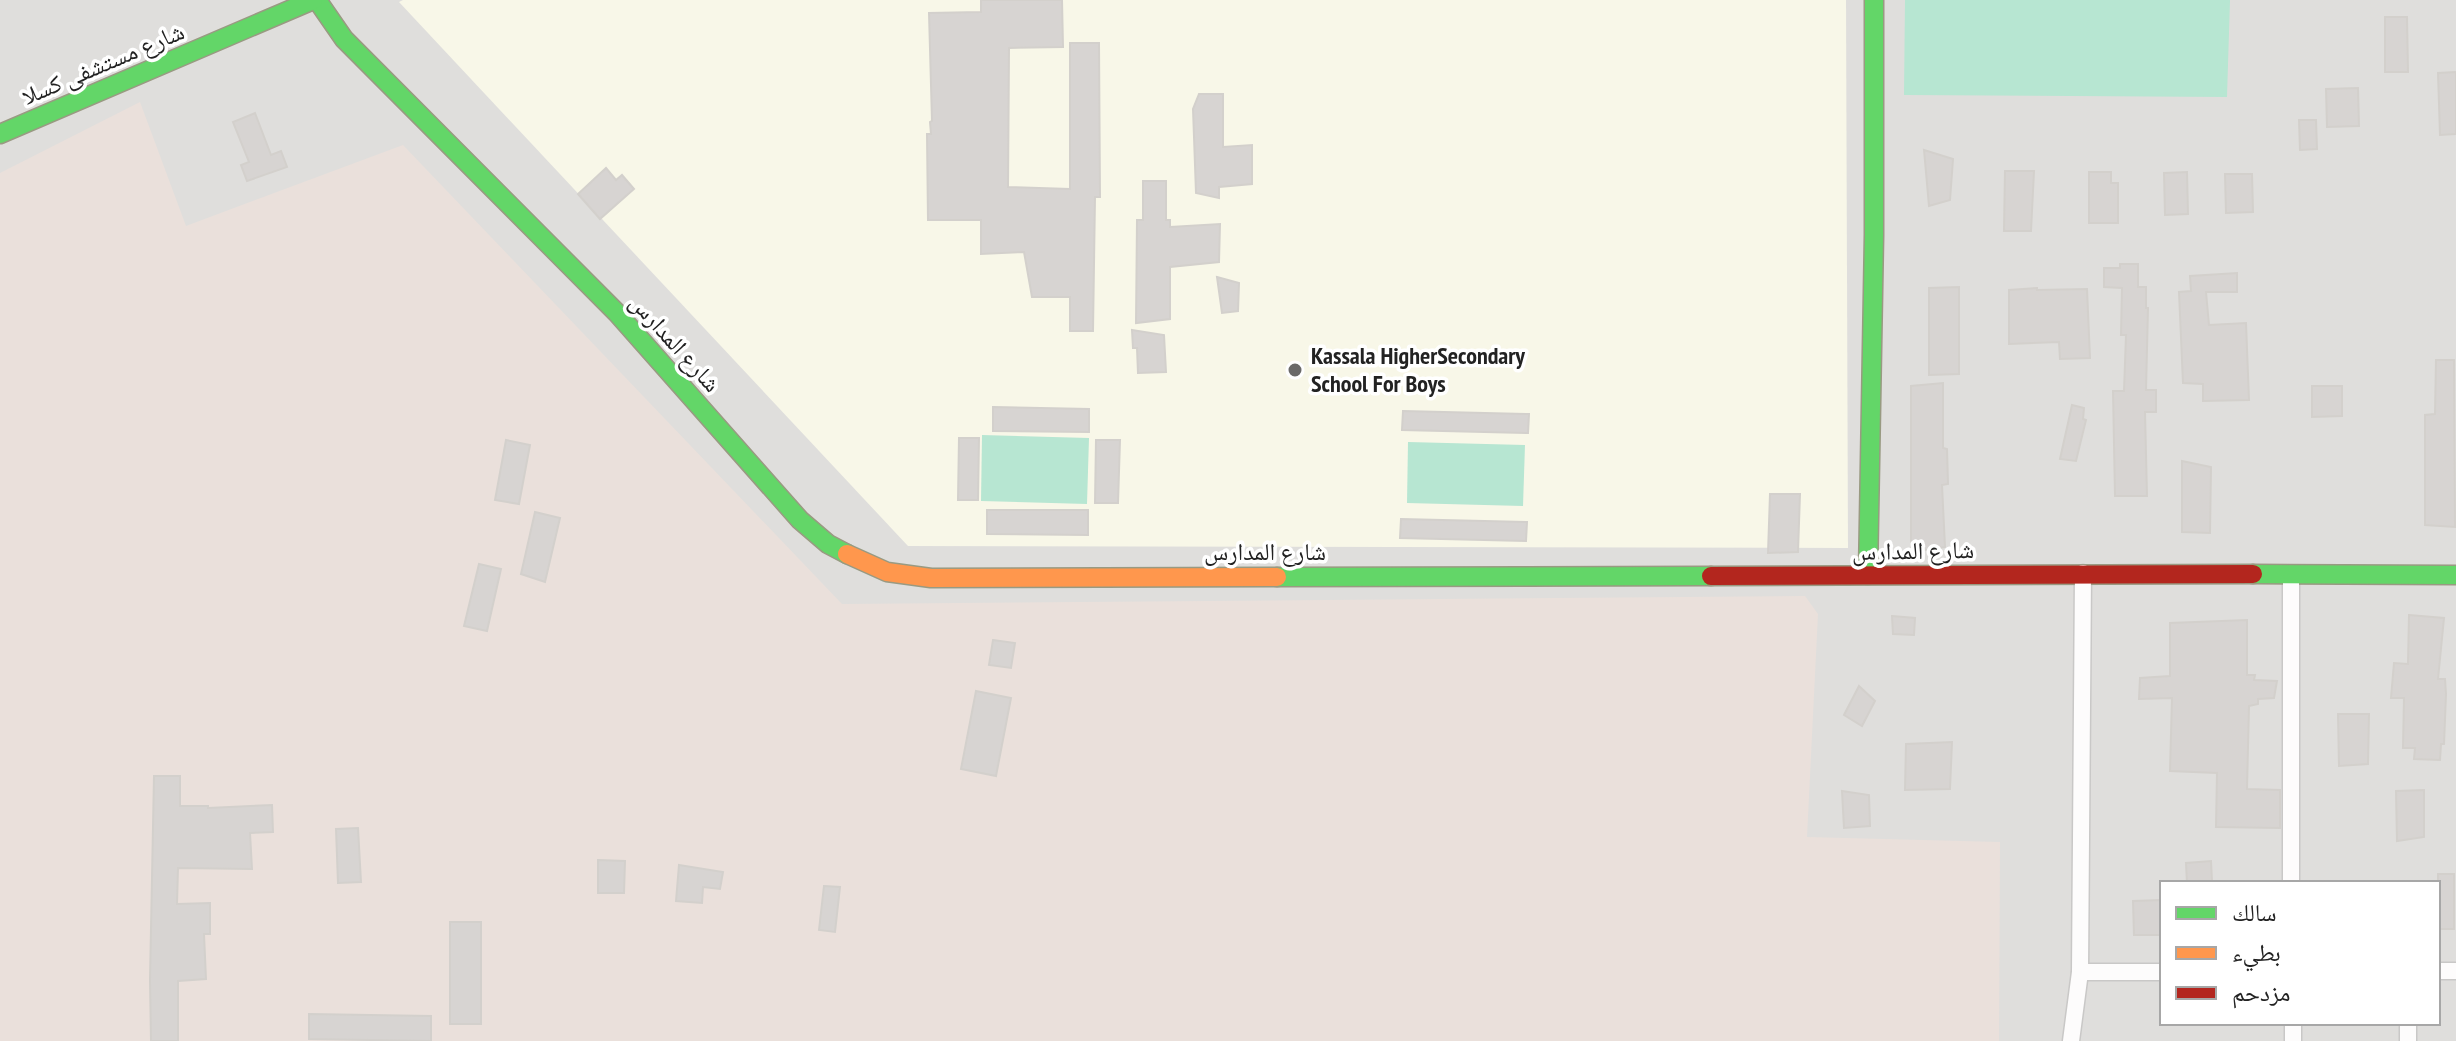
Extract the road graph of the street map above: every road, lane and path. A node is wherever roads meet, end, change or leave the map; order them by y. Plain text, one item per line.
1 (315, 0) edge
2 (1874, 0) edge
3 (0, 134) edge
4 (2083, 573) junction
5 (2291, 574) junction
6 (1868, 575) junction
7 (2456, 575) edge
8 (2291, 881) edge
9 (2080, 972) junction
10 (2160, 972) edge
11 (2071, 1041) edge

1 - 3 street, شارع مستشفى كسلا
1 - 6 street, شارع المدارس
2 - 6 street
4 - 5 street, شارع المدارس
4 - 6 street, شارع المدارس
4 - 9 street
5 - 7 street, شارع المدارس
5 - 8 street
9 - 10 street
9 - 11 street

